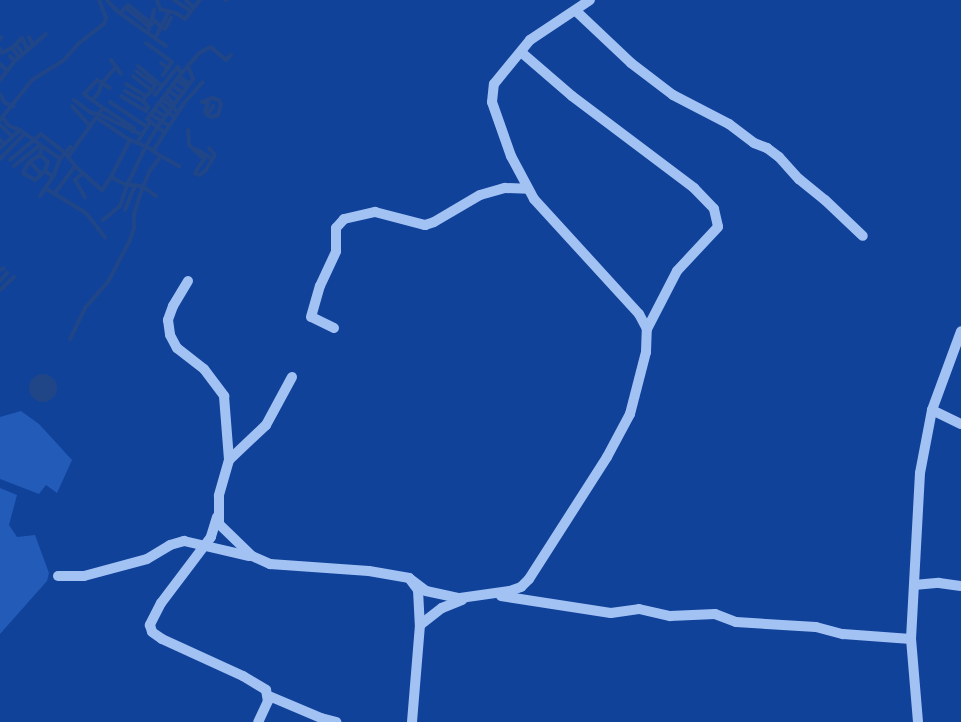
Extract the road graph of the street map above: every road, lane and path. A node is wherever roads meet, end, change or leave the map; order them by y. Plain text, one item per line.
1 (590, 0) edge
2 (576, 11) junction
3 (520, 52) junction
4 (515, 164) junction
5 (505, 188) junction
6 (528, 189) junction
7 (863, 236) dead end
8 (188, 280) dead end
9 (334, 328) dead end
10 (647, 329) junction
11 (961, 331) edge
12 (292, 377) dead end
13 (932, 410) junction
14 (961, 424) edge
15 (229, 460) junction
16 (217, 515) junction
17 (203, 546) junction
18 (252, 556) junction
19 (58, 576) dead end
20 (409, 578) junction
21 (914, 585) junction
22 (961, 586) edge
23 (470, 597) junction
24 (420, 626) junction
25 (911, 639) junction
26 (269, 696) junction
27 (258, 722) edge
28 (336, 722) edge
29 (412, 722) edge
30 (918, 722) edge

1 - 2 street
2 - 3 street
2 - 7 street
3 - 4 street
3 - 10 street
4 - 5 street
4 - 6 street
5 - 6 street
5 - 9 street
6 - 10 street
8 - 15 street
10 - 23 street
11 - 13 street
12 - 15 street
13 - 14 street
13 - 21 street
15 - 16 street
16 - 17 street
16 - 18 street
17 - 18 street
17 - 19 street
17 - 26 street
18 - 20 street
20 - 23 street
20 - 24 street
21 - 22 street
21 - 25 street
23 - 24 street
23 - 25 street
24 - 29 street
25 - 30 street
26 - 27 street
26 - 28 street

